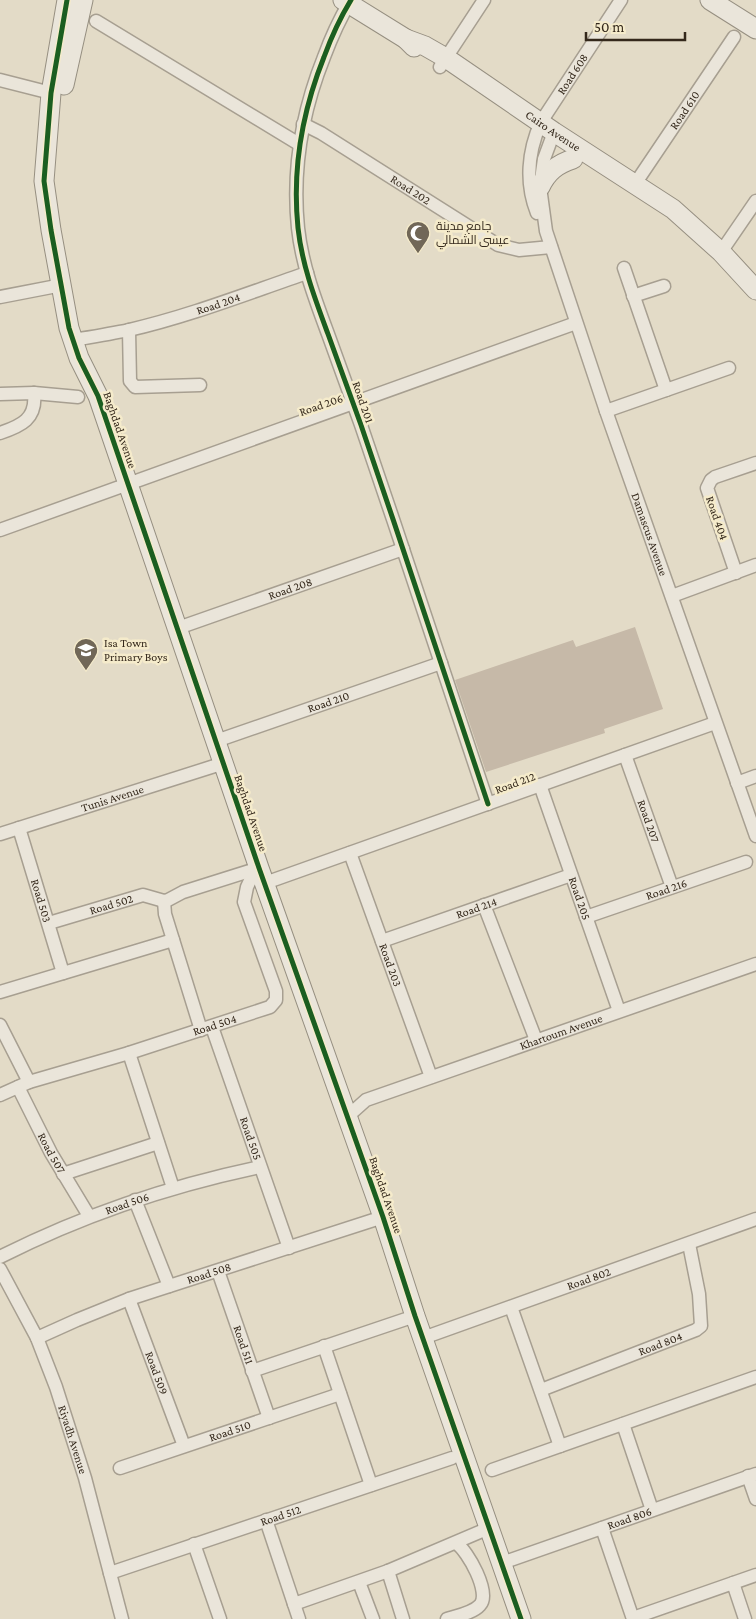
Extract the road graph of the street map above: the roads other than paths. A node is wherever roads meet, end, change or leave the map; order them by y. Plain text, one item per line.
1 (67, 0) edge
2 (83, 0) edge
3 (484, 0) edge
4 (621, 0) edge
5 (710, 0) edge
6 (348, 1) edge
7 (96, 21) dead end
8 (756, 30) edge
9 (734, 37) dead end
10 (66, 40) junction
11 (443, 62) junction
12 (0, 80) edge
13 (51, 93) junction
14 (303, 124) junction
15 (545, 132) junction
16 (299, 144) junction
17 (573, 159) junction
18 (635, 184) junction
19 (540, 187) junction
20 (46, 194) junction
21 (756, 201) edge
22 (696, 230) junction
23 (546, 231) junction
24 (551, 247) junction
25 (721, 252) junction
26 (624, 268) dead end
27 (307, 273) junction
28 (62, 285) junction
29 (664, 286) dead end
30 (756, 290) edge
31 (633, 296) junction
32 (0, 297) edge
33 (576, 323) junction
34 (129, 330) junction
35 (73, 340) junction
36 (729, 368) dead end
37 (200, 385) dead end
38 (666, 390) junction
39 (34, 393) junction
40 (0, 394) edge
41 (78, 397) dead end
42 (353, 404) junction
43 (606, 411) junction
44 (0, 434) edge
45 (756, 463) edge
46 (128, 483) junction
47 (0, 530) edge
48 (403, 549) junction
49 (756, 565) edge
50 (736, 573) junction
51 (672, 596) junction
52 (178, 628) junction
53 (441, 663) junction
54 (715, 723) junction
55 (216, 741) junction
56 (625, 755) junction
57 (224, 763) junction
58 (756, 776) edge
59 (737, 783) junction
60 (540, 785) junction
61 (488, 804) junction
62 (19, 828) junction
63 (0, 834) edge
64 (756, 836) edge
65 (350, 853) junction
66 (746, 862) dead end
67 (260, 874) junction
68 (571, 875) junction
69 (672, 888) junction
70 (164, 901) junction
71 (484, 905) junction
72 (586, 917) junction
73 (49, 923) junction
74 (173, 940) junction
75 (382, 941) junction
76 (756, 964) edge
77 (63, 973) junction
78 (0, 992) edge
79 (619, 1011) junction
80 (0, 1026) edge
81 (206, 1028) junction
82 (536, 1040) junction
83 (129, 1053) junction
84 (431, 1077) junction
85 (23, 1085) junction
86 (0, 1095) edge
87 (340, 1095) junction
88 (366, 1100) junction
89 (347, 1117) junction
90 (158, 1143) junction
91 (260, 1167) junction
92 (63, 1174) junction
93 (173, 1188) junction
94 (135, 1200) junction
95 (89, 1216) junction
96 (383, 1217) junction
97 (756, 1219) edge
98 (688, 1244) junction
99 (289, 1248) junction
100 (0, 1257) edge
101 (0, 1269) edge
102 (218, 1271) junction
103 (169, 1286) junction
104 (128, 1299) junction
105 (511, 1307) junction
106 (416, 1316) junction
107 (37, 1338) junction
108 (423, 1338) junction
109 (324, 1346) junction
110 (252, 1371) junction
111 (756, 1377) edge
112 (540, 1390) junction
113 (340, 1394) junction
114 (269, 1418) junction
115 (622, 1424) junction
116 (184, 1446) junction
117 (560, 1446) junction
118 (452, 1458) dead end
119 (120, 1468) dead end
120 (492, 1470) dead end
121 (752, 1475) edge
122 (372, 1485) junction
123 (756, 1499) edge
124 (652, 1510) junction
125 (266, 1520) junction
126 (489, 1528) junction
127 (602, 1528) junction
128 (456, 1543) junction
129 (194, 1544) junction
130 (502, 1563) junction
131 (388, 1571) junction
132 (110, 1573) junction
133 (756, 1575) edge
134 (359, 1582) junction
135 (732, 1583) junction
136 (294, 1604) junction
137 (633, 1618) edge
138 (122, 1619) edge
139 (220, 1619) edge
140 (299, 1619) edge
141 (373, 1619) edge
142 (403, 1619) edge
143 (447, 1619) edge
144 (521, 1619) edge
145 (745, 1619) edge

1 - 10 street, Baghdad Avenue
2 - 10 street, Baghdad Avenue
3 - 11 street
4 - 15 street, Road 608
5 - 8 street
6 - 11 street, Cairo Avenue
6 - 14 street, Road 201
7 - 16 street
9 - 18 street, Road 610
10 - 13 street, Baghdad Avenue
10 - 20 street, Baghdad Avenue
11 - 15 street, Cairo Avenue
12 - 13 street
13 - 20 street, Baghdad Avenue
14 - 16 street, Road 201
14 - 24 street, Road 202
15 - 17 street, Cairo Avenue
15 - 18 street, Cairo Avenue
15 - 19 street, Damascus Avenue
15 - 23 street, Damascus Avenue
16 - 27 street, Road 201
17 - 19 street
17 - 22 street, Cairo Avenue
18 - 22 street, Cairo Avenue
19 - 23 street, Damascus Avenue
20 - 28 street, Baghdad Avenue
21 - 25 street
22 - 25 street, Cairo Avenue
23 - 24 street, Damascus Avenue
24 - 33 street, Damascus Avenue
25 - 30 street, Cairo Avenue
26 - 31 street
27 - 34 street, Road 204
27 - 42 street, Road 201
28 - 32 street
28 - 35 street, Baghdad Avenue
29 - 31 street
31 - 38 street
33 - 42 street, Road 206
33 - 43 street, Damascus Avenue
34 - 35 street, Road 204
34 - 37 street
35 - 46 street, Baghdad Avenue
36 - 38 street
38 - 43 street
39 - 40 street
39 - 41 street
39 - 44 street
42 - 46 street, Road 206
42 - 48 street, Road 201
43 - 51 street, Damascus Avenue
45 - 50 street, Road 404
46 - 47 street, Road 206
46 - 52 street, Baghdad Avenue
48 - 52 street, Road 208
48 - 53 street, Road 201
49 - 50 street
50 - 51 street
51 - 54 street, Damascus Avenue
52 - 55 street, Baghdad Avenue
53 - 55 street, Road 210
53 - 61 street, Road 201
54 - 56 street, Road 212
54 - 59 street, Damascus Avenue
55 - 57 street, Baghdad Avenue
56 - 60 street, Road 212
56 - 69 street, Road 207
57 - 62 street, Tunis Avenue
57 - 67 street, Baghdad Avenue
58 - 59 street
59 - 64 street, Damascus Avenue
60 - 61 street, Road 212
60 - 68 street, Road 205
61 - 65 street, Road 212
62 - 63 street, Tunis Avenue
62 - 73 street, Road 503
65 - 67 street, Road 212
65 - 75 street, Road 203
66 - 69 street, Road 216
67 - 70 street
67 - 81 street, Road 504
67 - 87 street, Baghdad Avenue
68 - 71 street, Road 214
68 - 72 street, Road 205
69 - 72 street, Road 216
70 - 73 street, Road 502
70 - 74 street
71 - 75 street, Road 214
71 - 82 street
72 - 79 street, Road 205
73 - 77 street, Road 503
74 - 77 street
74 - 81 street
75 - 84 street, Road 203
76 - 79 street, Khartoum Avenue
77 - 78 street
79 - 82 street, Khartoum Avenue
80 - 85 street, Road 507
81 - 83 street, Road 504
81 - 91 street, Road 505
82 - 84 street, Khartoum Avenue
83 - 85 street, Road 504
83 - 90 street
84 - 88 street, Khartoum Avenue
85 - 86 street
85 - 92 street, Road 507
87 - 88 street, Khartoum Avenue
87 - 89 street, Baghdad Avenue
88 - 89 street, Khartoum Avenue
89 - 96 street, Baghdad Avenue
90 - 92 street
90 - 93 street
91 - 93 street, Road 506
91 - 99 street, Road 505
92 - 95 street, Road 507
93 - 94 street, Road 506
94 - 95 street, Road 506
94 - 103 street
95 - 100 street, Road 506
96 - 99 street, Road 508
96 - 106 street, Baghdad Avenue
97 - 98 street, Road 802
98 - 105 street, Road 802
98 - 112 street, Road 804
99 - 102 street, Road 508
101 - 107 street, Riyadh Avenue
102 - 103 street, Road 508
102 - 110 street, Road 511
103 - 104 street, Road 508
104 - 107 street, Road 508
104 - 116 street, Road 509
105 - 108 street, Road 802
105 - 112 street
106 - 108 street, Baghdad Avenue
106 - 109 street
107 - 132 street, Riyadh Avenue
108 - 126 street, Baghdad Avenue
109 - 110 street
109 - 113 street
110 - 114 street, Road 511
111 - 115 street
112 - 117 street
113 - 114 street, Road 510
113 - 122 street
114 - 116 street, Road 510
115 - 117 street
115 - 124 street
116 - 119 street, Road 510
117 - 120 street
118 - 122 street, Road 512
121 - 123 street
121 - 124 street, Road 806
122 - 125 street, Road 512
124 - 127 street, Road 806
125 - 129 street, Road 512
125 - 136 street
126 - 128 street
126 - 130 street, Baghdad Avenue
127 - 130 street, Road 806
127 - 137 street
128 - 131 street
128 - 143 street
129 - 132 street, Road 512
129 - 139 street
130 - 144 street, Baghdad Avenue
131 - 134 street
131 - 142 street
132 - 138 street, Riyadh Avenue
133 - 135 street
134 - 136 street
134 - 141 street
135 - 137 street
135 - 145 street
136 - 140 street

